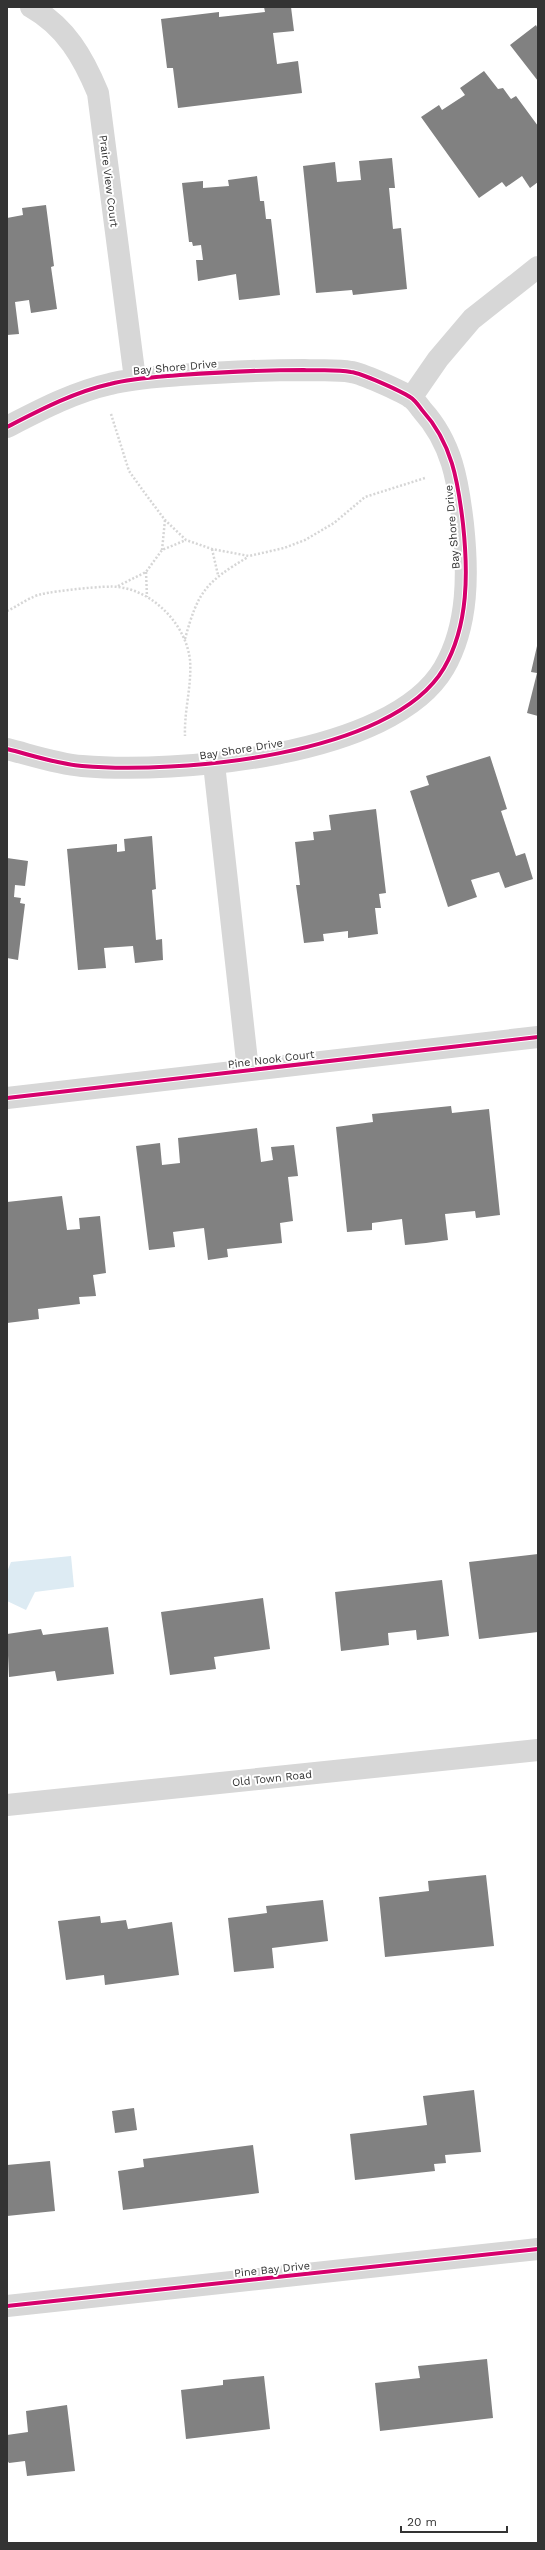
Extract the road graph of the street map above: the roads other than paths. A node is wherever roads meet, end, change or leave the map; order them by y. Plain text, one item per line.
1 (31, 7) edge
2 (538, 267) edge
3 (135, 379) junction
4 (411, 398) junction
5 (7, 427) edge
6 (7, 749) edge
7 (214, 764) junction
8 (538, 1036) edge
9 (248, 1070) junction
10 (7, 1098) edge
11 (538, 1750) edge
12 (7, 1805) edge
13 (538, 2249) edge
14 (7, 2306) edge

1 - 3 street, Praire View Court
2 - 4 street
3 - 4 street, Bay Shore Drive
3 - 5 street, Bay Shore Drive
4 - 7 street, Bay Shore Drive
6 - 7 street, Bay Shore Drive
7 - 9 street, Pine Nook Court
8 - 9 street, Pine Nook Court
9 - 10 street, Pine Nook Court
11 - 12 street, Old Town Road
13 - 14 street, Pine Bay Drive

